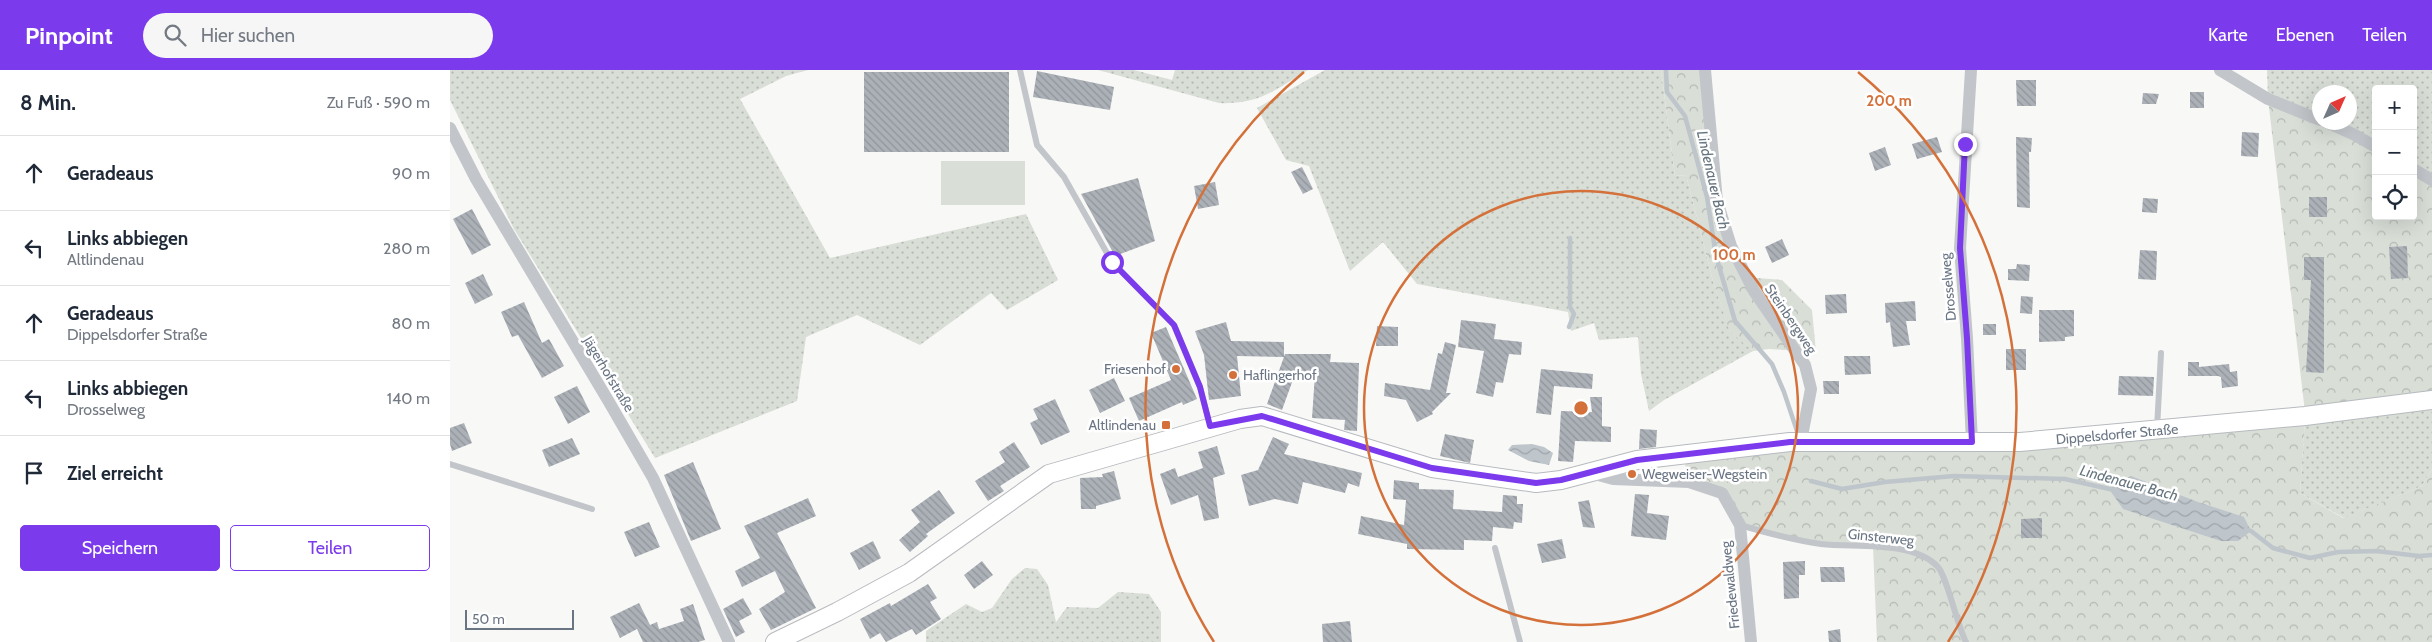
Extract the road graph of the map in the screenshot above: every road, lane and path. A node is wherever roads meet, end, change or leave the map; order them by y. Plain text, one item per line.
1 (1020, 70) edge
2 (1705, 70) edge
3 (1971, 70) edge
4 (2220, 70) edge
5 (2312, 117) edge
6 (450, 128) edge
7 (2344, 130) edge
8 (2372, 145) edge
9 (2417, 171) edge
10 (2432, 180) edge
11 (2161, 353) dead end
12 (2432, 400) edge
13 (1210, 426) junction
14 (2157, 430) junction
15 (1801, 441) junction
16 (1972, 442) junction
17 (450, 464) edge
18 (1588, 472) junction
19 (592, 509) dead end
20 (1740, 525) junction
21 (1495, 548) dead end
22 (729, 642) edge
23 (775, 642) edge
24 (1520, 642) edge
25 (1751, 642) edge
26 (1966, 642) edge

1 - 13 lane
2 - 15 street, Steinbergweg
3 - 16 street, Drosselweg
4 - 5 street
6 - 22 street, Jägerhofstraße
7 - 8 street
9 - 10 street
11 - 14 lane
12 - 14 street, Dippelsdorfer Straße
13 - 18 street
13 - 23 street
14 - 16 street, Dippelsdorfer Straße
15 - 16 street, Dippelsdorfer Straße
15 - 18 street
17 - 19 lane
18 - 20 street
20 - 25 street, Friedewaldweg
20 - 26 lane, Ginsterweg
21 - 24 lane

